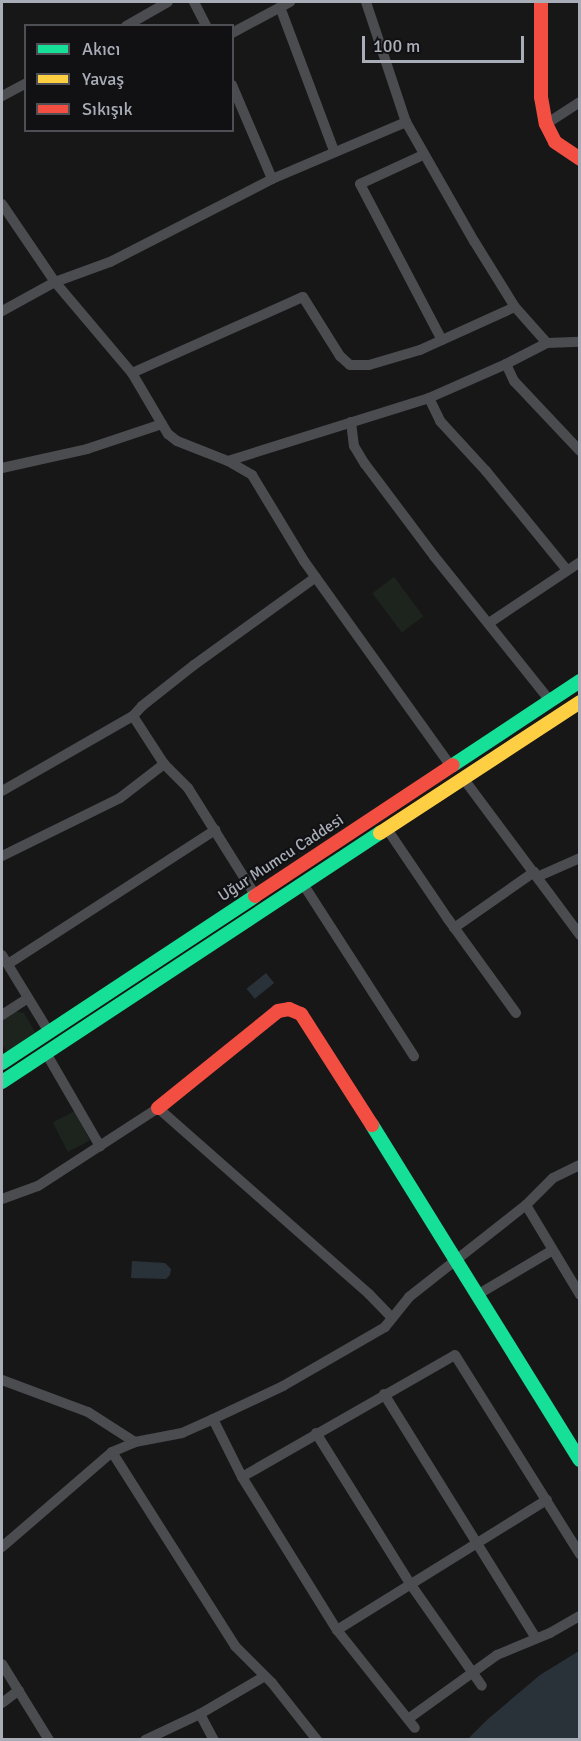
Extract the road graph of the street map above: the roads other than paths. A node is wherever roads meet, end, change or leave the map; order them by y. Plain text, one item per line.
1 (168, 2) edge
2 (194, 2) edge
3 (290, 2) edge
4 (366, 2) edge
5 (542, 2) edge
6 (280, 7) junction
7 (130, 24) edge
8 (205, 24) edge
9 (234, 32) edge
10 (24, 84) edge
11 (234, 90) edge
12 (2, 96) edge
13 (579, 102) edge
14 (406, 122) junction
15 (546, 124) junction
16 (334, 151) junction
17 (423, 154) junction
18 (579, 159) edge
19 (272, 179) junction
20 (2, 204) edge
21 (55, 282) junction
22 (515, 307) junction
23 (2, 311) edge
24 (442, 340) junction
25 (579, 342) edge
26 (548, 343) junction
27 (506, 364) junction
28 (132, 373) junction
29 (429, 398) junction
30 (351, 422) junction
31 (162, 424) junction
32 (579, 451) edge
33 (228, 461) junction
34 (2, 468) edge
35 (579, 562) edge
36 (567, 570) junction
37 (316, 577) junction
38 (489, 623) junction
39 (579, 681) edge
40 (550, 701) junction
41 (579, 702) edge
42 (133, 716) junction
43 (164, 764) junction
44 (451, 766) junction
45 (463, 778) junction
46 (2, 791) edge
47 (387, 829) junction
48 (214, 830) junction
49 (2, 856) edge
50 (579, 858) edge
51 (536, 874) junction
52 (303, 884) junction
53 (255, 895) junction
54 (454, 928) junction
55 (579, 935) edge
56 (5, 959) edge
57 (27, 999) junction
58 (516, 1013) dead end
59 (2, 1015) edge
60 (49, 1032) junction
61 (46, 1053) junction
62 (414, 1056) dead end
63 (2, 1063) edge
64 (2, 1082) edge
65 (158, 1108) junction
66 (100, 1146) junction
67 (579, 1165) edge
68 (2, 1199) edge
69 (526, 1205) junction
70 (551, 1251) junction
71 (455, 1261) junction
72 (579, 1295) edge
73 (477, 1296) junction
74 (392, 1318) junction
75 (2, 1380) edge
76 (384, 1394) junction
77 (213, 1419) junction
78 (316, 1433) junction
79 (135, 1442) junction
80 (112, 1452) junction
81 (579, 1460) edge
82 (242, 1477) junction
83 (547, 1500) junction
84 (477, 1543) junction
85 (2, 1547) edge
86 (579, 1554) edge
87 (411, 1585) junction
88 (579, 1616) edge
89 (337, 1630) junction
90 (536, 1638) junction
91 (2, 1664) edge
92 (472, 1671) junction
93 (265, 1676) junction
94 (482, 1686) dead end
95 (19, 1690) junction
96 (2, 1703) edge
97 (200, 1714) junction
98 (50, 1740) edge
99 (145, 1740) edge
100 (214, 1740) edge
101 (317, 1740) edge

1 - 7 street
2 - 8 street
3 - 6 street
4 - 14 street
5 - 15 street
6 - 9 street
6 - 16 street
10 - 12 street
11 - 19 street
13 - 15 street
14 - 16 street
14 - 17 street
15 - 18 street
16 - 19 street
17 - 22 street
17 - 24 street
19 - 21 street
20 - 21 street
21 - 23 street
21 - 28 street
22 - 24 street
22 - 26 street
24 - 28 street
25 - 26 street
26 - 27 street
27 - 29 street
27 - 32 street
28 - 31 street
29 - 30 street
29 - 36 street
30 - 33 street
30 - 38 street
31 - 33 street
31 - 34 street
33 - 37 street
35 - 36 street
36 - 38 street
37 - 42 street
37 - 44 street
38 - 40 street
39 - 40 street, Uğur Mumcu Caddesi
40 - 44 street, Uğur Mumcu Caddesi
41 - 45 street, Uğur Mumcu Caddesi
42 - 43 street
42 - 46 street
43 - 48 street
43 - 49 street
44 - 53 street, Uğur Mumcu Caddesi
45 - 47 street, Uğur Mumcu Caddesi
45 - 51 street
47 - 52 street, Uğur Mumcu Caddesi
47 - 54 street
48 - 53 street
48 - 56 street
50 - 51 street
51 - 54 street
51 - 55 street
52 - 61 street, Uğur Mumcu Caddesi
52 - 62 street
53 - 60 street, Uğur Mumcu Caddesi
54 - 58 street
56 - 57 street
57 - 59 street
57 - 60 street
60 - 63 street, Uğur Mumcu Caddesi
61 - 64 street, Uğur Mumcu Caddesi
61 - 66 street
65 - 66 street
65 - 71 street
65 - 74 street
66 - 68 street
67 - 69 street
69 - 70 street
69 - 71 street
70 - 72 street
70 - 73 street
71 - 73 street
71 - 74 street
73 - 81 street
74 - 77 street
75 - 79 street
76 - 78 street
76 - 83 street
76 - 84 street
77 - 79 street
77 - 82 street
78 - 82 street
78 - 87 street
79 - 80 street
80 - 85 street
80 - 93 street
82 - 89 street
83 - 84 street
83 - 86 street
84 - 87 street
84 - 90 street
87 - 89 street
87 - 92 street
88 - 90 street
89 - 92 street
90 - 92 street
91 - 95 street
92 - 94 street
93 - 97 street
93 - 101 street
95 - 96 street
95 - 98 street
97 - 99 street
97 - 100 street

